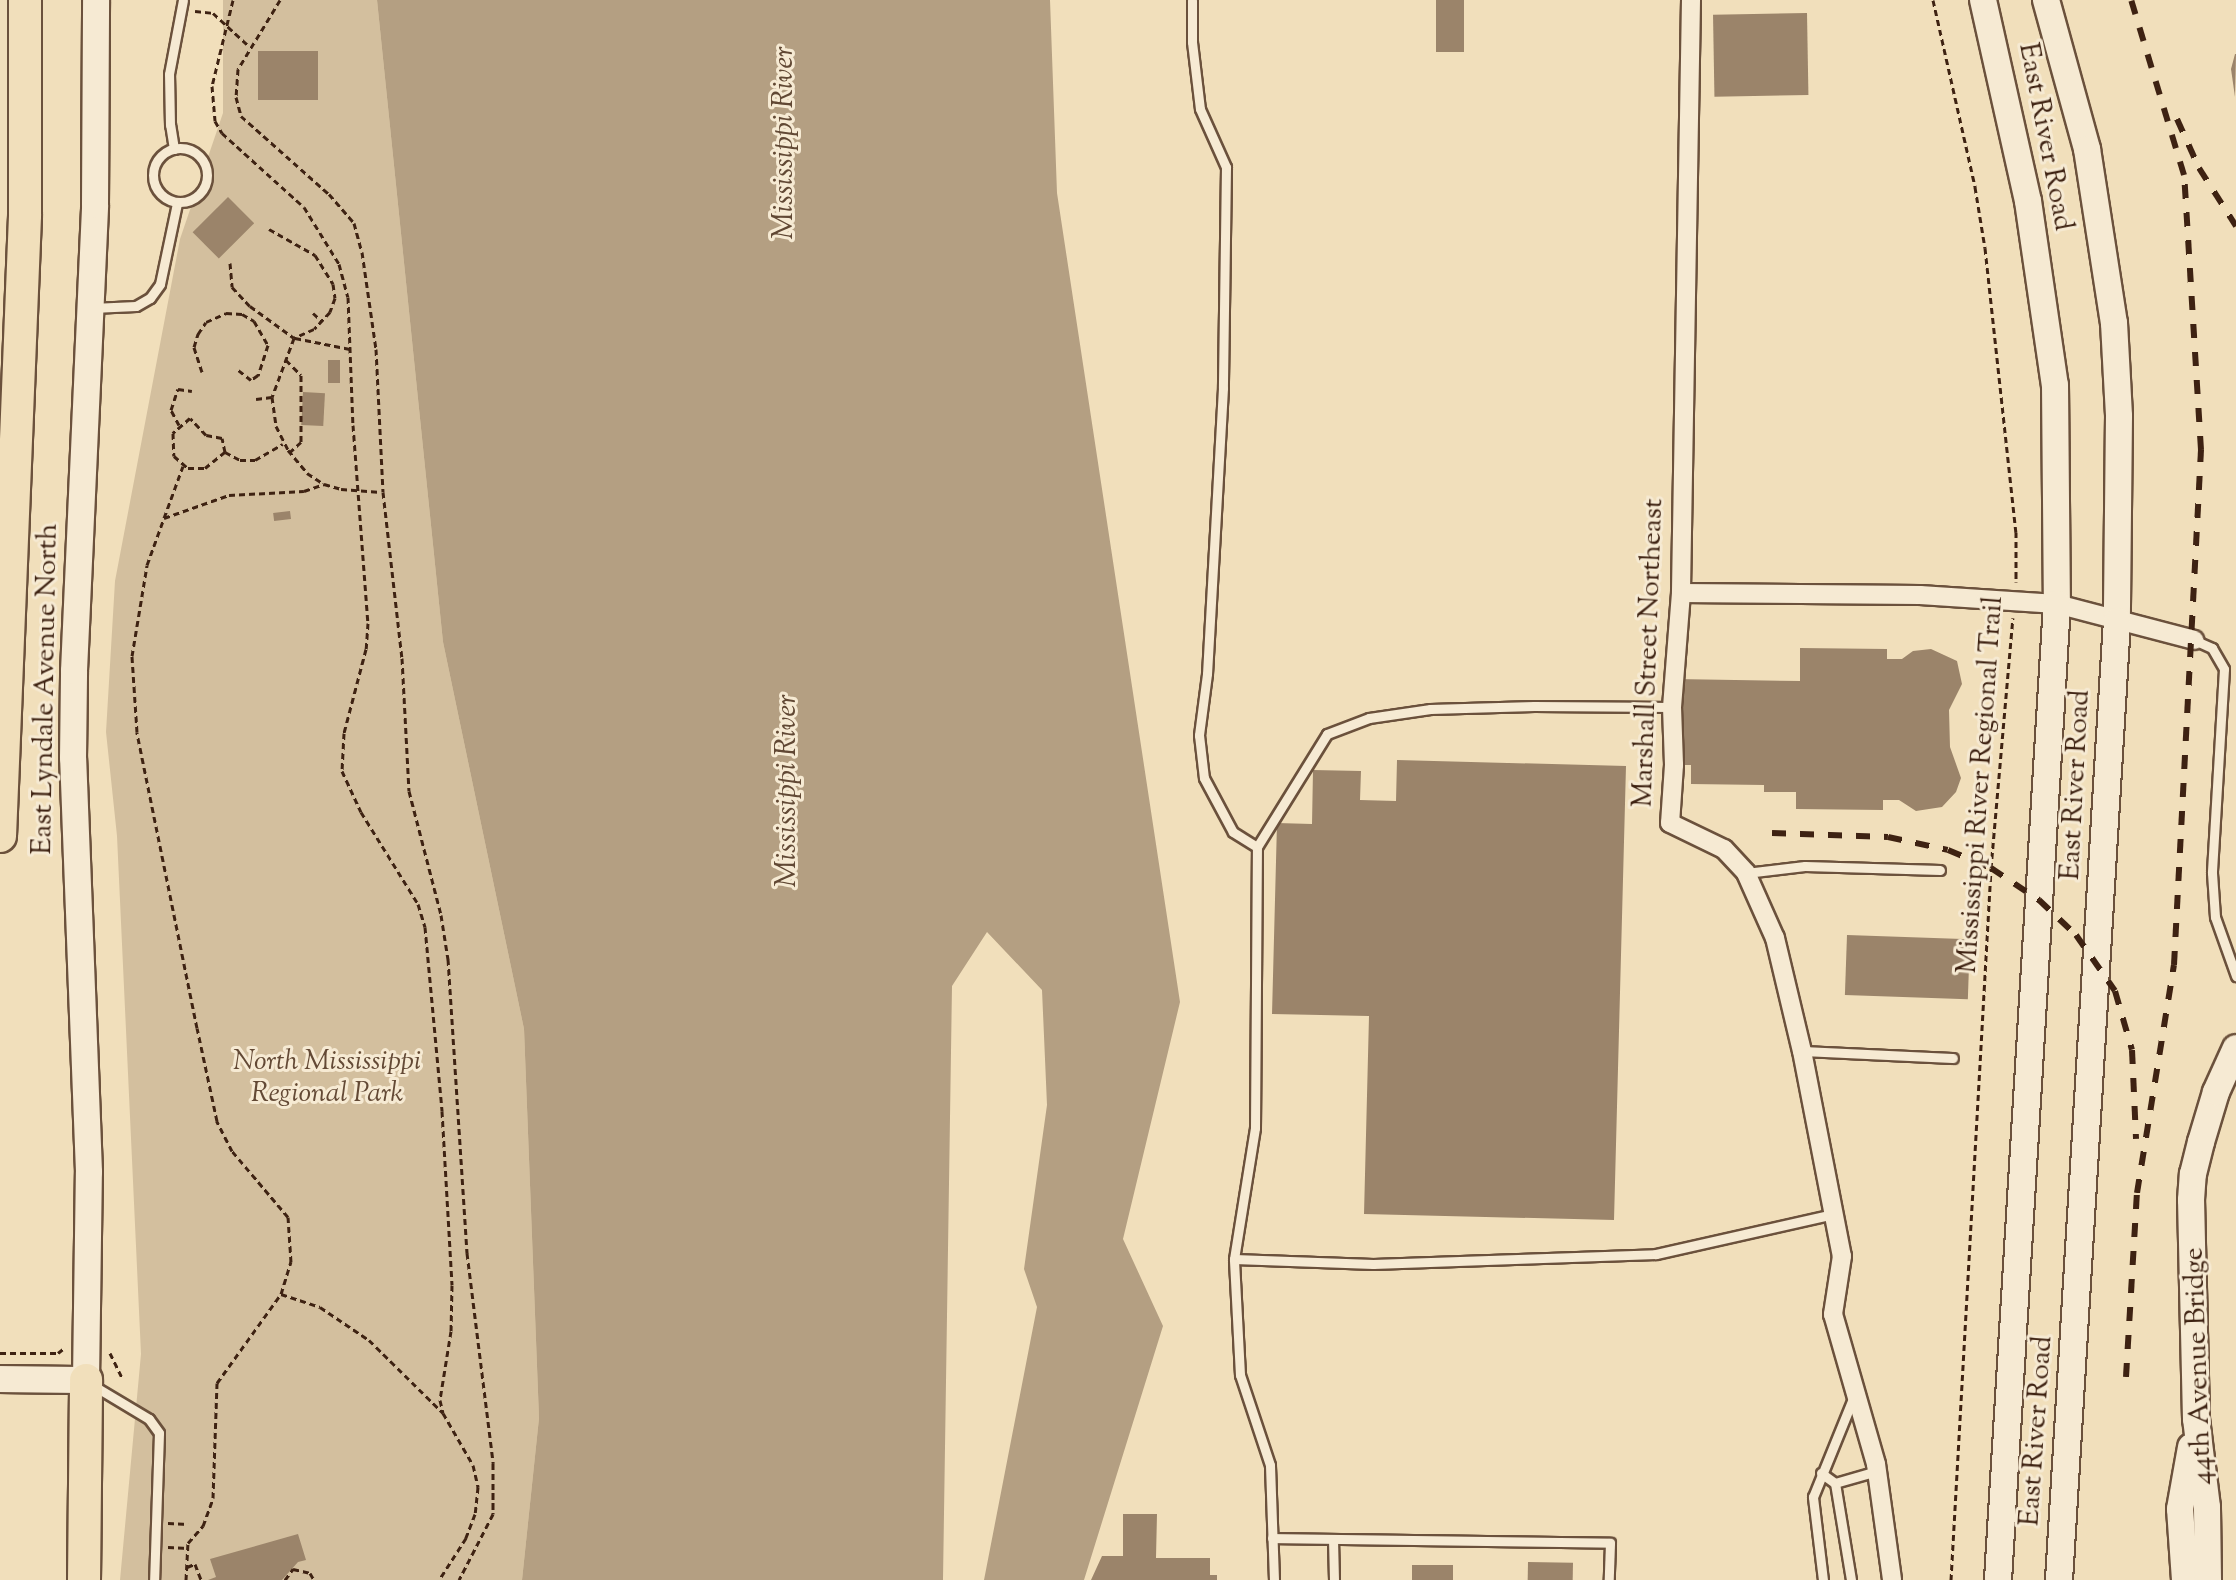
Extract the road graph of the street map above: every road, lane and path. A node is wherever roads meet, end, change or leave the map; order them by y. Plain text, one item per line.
1 (25, 0) edge
2 (96, 0) edge
3 (233, 0) edge
4 (280, 0) edge
5 (1192, 0) edge
6 (1691, 0) edge
7 (1933, 0) edge
8 (1983, 0) edge
9 (2046, 0) edge
10 (182, 4) edge
11 (227, 26) junction
12 (250, 47) junction
13 (174, 149) junction
14 (177, 203) junction
15 (269, 229) dead end
16 (230, 263) dead end
17 (92, 308) junction
18 (260, 312) junction
19 (313, 313) dead end
20 (254, 321) junction
21 (322, 321) junction
22 (294, 338) junction
23 (350, 349) junction
24 (285, 360) junction
25 (238, 370) dead end
26 (202, 372) dead end
27 (192, 391) dead end
28 (272, 397) junction
29 (256, 399) dead end
30 (179, 425) junction
31 (283, 444) junction
32 (225, 452) junction
33 (290, 452) junction
34 (183, 466) junction
35 (324, 484) junction
36 (358, 492) junction
37 (383, 492) junction
38 (164, 518) junction
39 (1681, 593) junction
40 (2015, 600) junction
41 (2057, 604) junction
42 (2117, 621) junction
43 (2194, 640) joint
44 (1672, 707) junction
45 (0, 836) edge
46 (1257, 847) junction
47 (1940, 870) dead end
48 (1746, 873) junction
49 (2236, 976) edge
50 (2236, 1048) edge
51 (1802, 1051) junction
52 (1953, 1058) dead end
53 (1836, 1214) junction
54 (1234, 1259) junction
55 (281, 1294) junction
56 (108, 1345) dead end
57 (0, 1353) edge
58 (58, 1353) dead end
59 (122, 1378) dead end
60 (13, 1379) edge
61 (86, 1380) junction
62 (1855, 1393) junction
63 (443, 1413) junction
64 (2196, 1419) junction
65 (1877, 1471) junction
66 (1821, 1473) junction
67 (1835, 1483) junction
68 (158, 1523) junction
69 (188, 1524) dead end
70 (1272, 1538) junction
71 (1333, 1539) junction
72 (188, 1545) junction
73 (156, 1546) junction
74 (187, 1567) junction
75 (84, 1580) edge
76 (154, 1580) edge
77 (186, 1580) edge
78 (201, 1580) edge
79 (285, 1580) edge
80 (314, 1580) edge
81 (439, 1580) edge
82 (459, 1580) edge
83 (1274, 1580) edge
84 (1334, 1580) edge
85 (1609, 1580) edge
86 (1823, 1580) edge
87 (1851, 1580) edge
88 (1892, 1580) edge
89 (1951, 1580) edge
90 (1998, 1580) edge
91 (2059, 1580) edge
92 (2185, 1580) edge
93 (2208, 1580) edge

1 - 45 highway
2 - 17 street, East Lyndale Avenue North
3 - 11 path
4 - 12 path
5 - 46 lane
6 - 39 street, Marshall Street Northeast
7 - 40 path, Mississippi River Regional Trail
8 - 41 street, East River Road
9 - 42 street, East River Road
10 - 11 path
10 - 13 lane
11 - 12 path
11 - 23 path
12 - 37 path
13 - 14 lane
13 - 14 lane
14 - 17 lane
15 - 21 path
16 - 18 path
17 - 61 street, East Lyndale Avenue North
18 - 20 path
18 - 22 path
19 - 21 path
20 - 25 path
20 - 26 path
21 - 22 path
22 - 23 path
22 - 24 path
23 - 36 path
24 - 28 path
24 - 33 path
27 - 30 path
28 - 29 path
28 - 31 path
30 - 32 path
30 - 34 path
31 - 32 path
31 - 33 path
32 - 34 path
33 - 35 path
34 - 38 path
35 - 36 path
35 - 38 path
36 - 37 path
36 - 63 path
37 - 82 path
38 - 55 path
39 - 40 street
39 - 44 street, Marshall Street Northeast
40 - 41 street
40 - 89 path, Mississippi River Regional Trail
41 - 42 street
41 - 90 street, East River Road
42 - 43 street
42 - 91 street, East River Road
43 - 49 lane
44 - 46 lane
44 - 48 street, Marshall Street Northeast
46 - 54 lane
47 - 48 lane
48 - 51 street, Marshall Street Northeast
50 - 64 street
51 - 52 lane
51 - 53 street, Marshall Street Northeast
53 - 54 lane
53 - 62 street, Marshall Street Northeast
54 - 70 lane
55 - 63 path
55 - 72 path
56 - 59 path
57 - 58 path
60 - 61 street
61 - 68 lane
61 - 75 highway
62 - 65 street, Marshall Street Northeast
62 - 66 lane
63 - 81 path
64 - 92 street
64 - 93 street
65 - 67 lane
65 - 88 street, Marshall Street Northeast
66 - 67 lane
66 - 86 lane
67 - 87 lane
68 - 69 path
68 - 73 lane
70 - 71 lane
70 - 83 lane
71 - 84 lane
71 - 85 lane
72 - 73 path
72 - 74 path
73 - 76 lane
74 - 77 path
74 - 78 path
79 - 80 path

